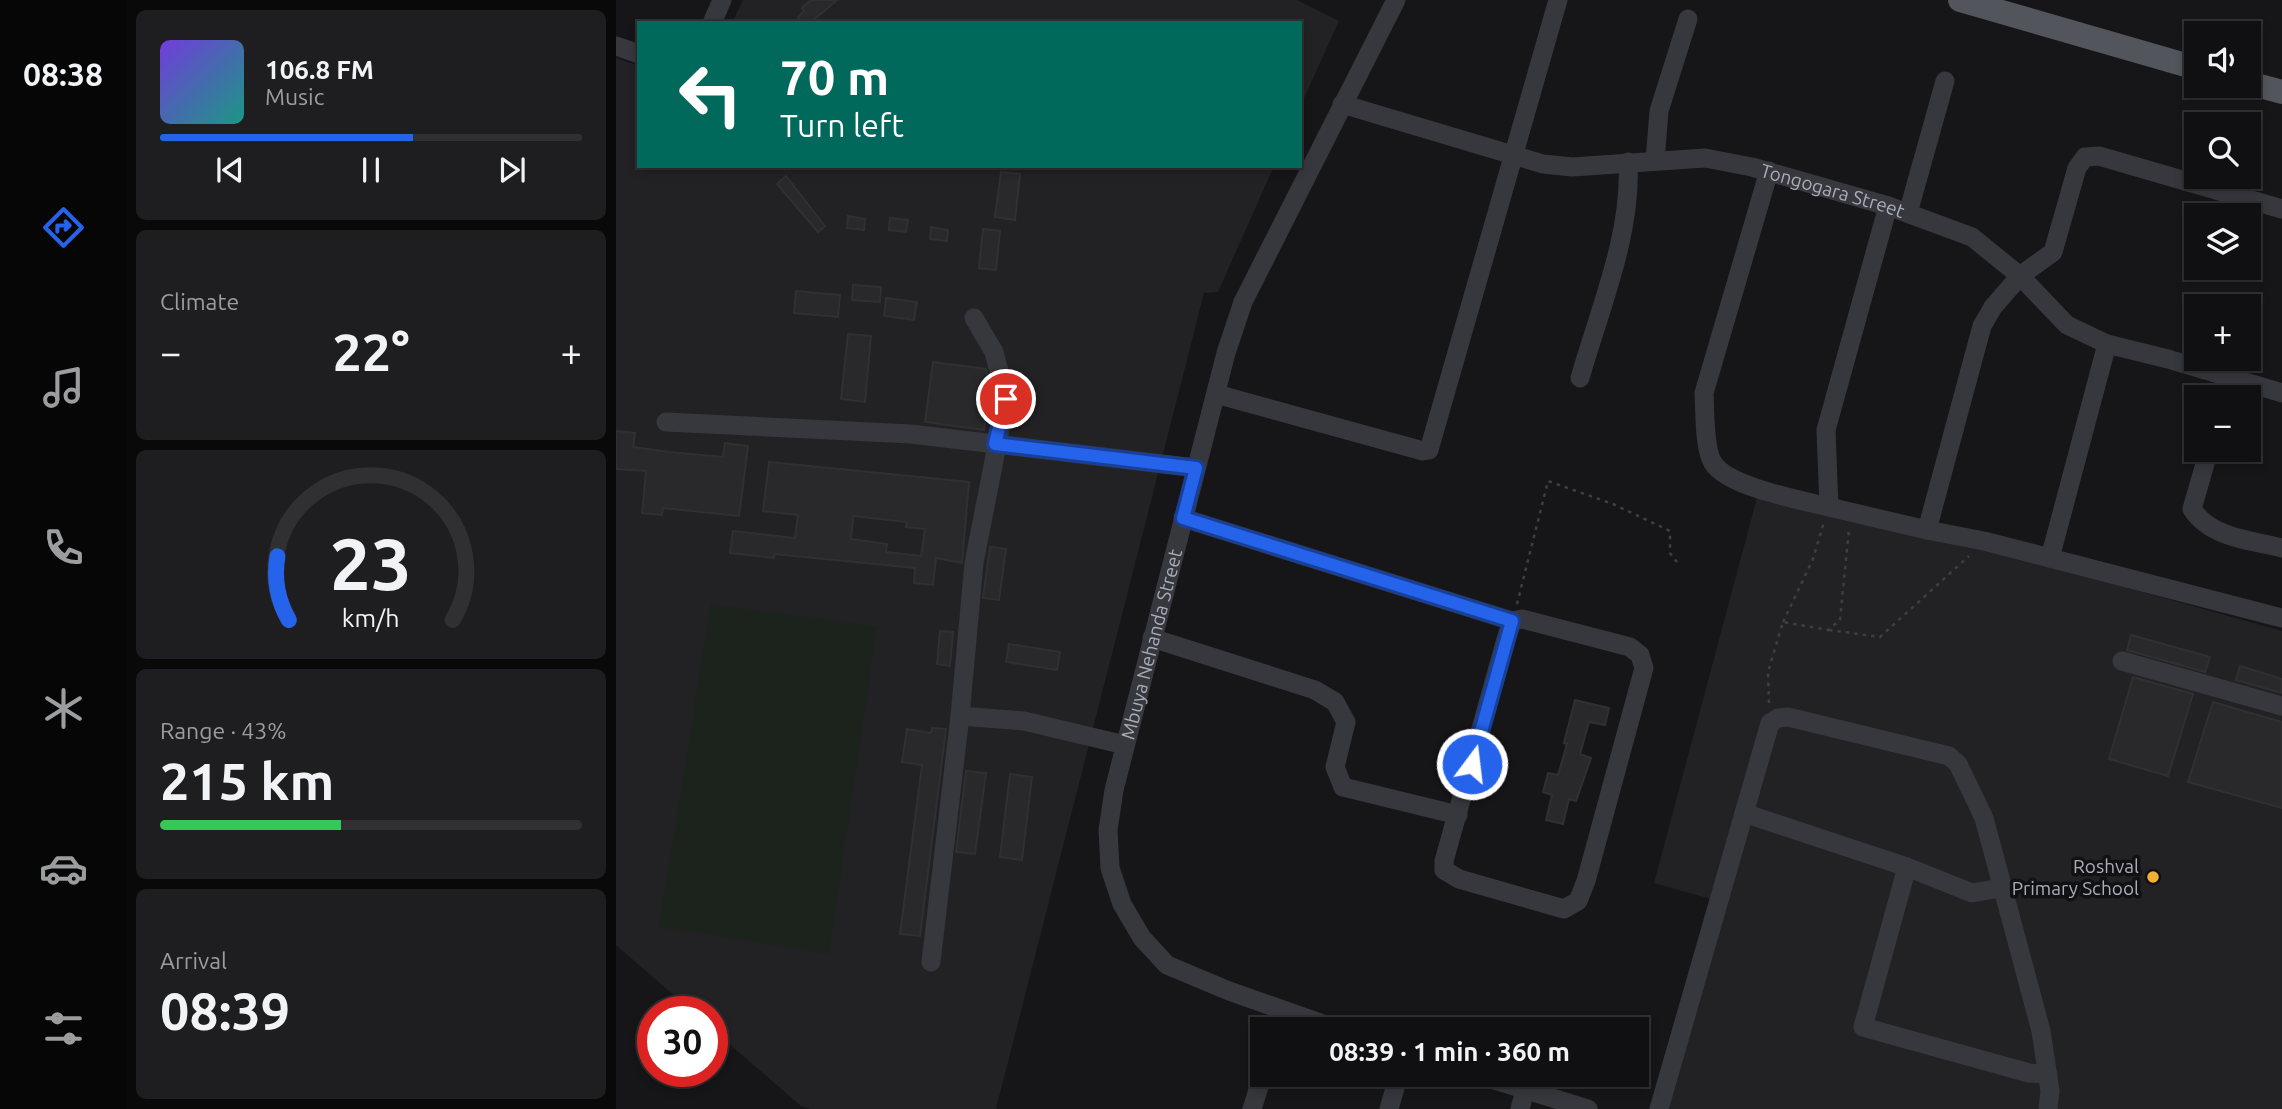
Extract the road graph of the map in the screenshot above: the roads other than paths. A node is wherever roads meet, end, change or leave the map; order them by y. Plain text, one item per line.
1 (722, 0) edge
2 (1396, 0) edge
3 (1558, 0) edge
4 (1960, 0) edge
5 (1688, 19) dead end
6 (713, 21) edge
7 (616, 46) edge
8 (637, 53) edge
9 (2184, 65) edge
10 (1945, 81) dead end
11 (2261, 86) edge
12 (2282, 92) edge
13 (1342, 104) junction
14 (1514, 154) junction
15 (1655, 161) junction
16 (1628, 162) junction
17 (1769, 171) junction
18 (1888, 206) junction
19 (2282, 209) edge
20 (1908, 213) junction
21 (2020, 276) junction
22 (974, 318) dead end
23 (2107, 344) junction
24 (1580, 377) dead end
25 (2221, 385) edge
26 (2261, 391) edge
27 (2282, 393) edge
28 (1216, 394) junction
29 (666, 422) dead end
30 (995, 444) junction
31 (2206, 462) edge
32 (1196, 468) junction
33 (1829, 507) junction
34 (1183, 518) junction
35 (1927, 530) junction
36 (2282, 548) edge
37 (2050, 558) junction
38 (2282, 618) edge
39 (1512, 621) junction
40 (1152, 638) junction
41 (2122, 661) dead end
42 (2282, 706) edge
43 (960, 716) junction
44 (1125, 745) junction
45 (1744, 813) junction
46 (1458, 815) junction
47 (1907, 867) junction
48 (2001, 888) junction
49 (931, 962) dead end
50 (1275, 1017) edge
51 (2048, 1074) junction
52 (1259, 1087) edge
53 (1395, 1087) edge
54 (1498, 1087) edge
55 (1522, 1100) edge
56 (1252, 1109) edge
57 (1389, 1109) edge
58 (1588, 1109) edge
59 (1659, 1109) edge
60 (2048, 1109) edge

1 - 6 street
2 - 13 street, Mbuya Nehanda Street
3 - 14 street
4 - 9 main road
5 - 15 street
7 - 8 street
10 - 20 street
11 - 12 main road
13 - 14 street, Tongogara Street
13 - 28 street, Mbuya Nehanda Street
14 - 16 street, Tongogara Street
14 - 28 street
15 - 16 street, Tongogara Street
15 - 17 street, Tongogara Street
16 - 24 street
17 - 18 street, Tongogara Street
17 - 33 street
18 - 20 street, Tongogara Street
18 - 33 street
19 - 21 street
20 - 21 street, Tongogara Street
21 - 23 street, Tongogara Street
21 - 35 street
22 - 30 street
23 - 25 street, Tongogara Street
23 - 37 street
26 - 27 street, Tongogara Street
28 - 32 street, Mbuya Nehanda Street
29 - 30 street
30 - 32 street
30 - 43 street
31 - 36 street
32 - 34 street, Mbuya Nehanda Street
33 - 35 street
34 - 39 street
34 - 40 street, Mbuya Nehanda Street
35 - 37 street
37 - 38 street
39 - 46 street
39 - 46 street
40 - 44 street, Mbuya Nehanda Street
40 - 46 street
41 - 42 street
43 - 44 street
43 - 49 street
44 - 50 street, Mbuya Nehanda Street
45 - 47 street
45 - 48 street
45 - 59 street
47 - 48 street
47 - 51 street
48 - 51 street
51 - 60 street
52 - 56 street
53 - 57 street
54 - 55 street
55 - 58 street

